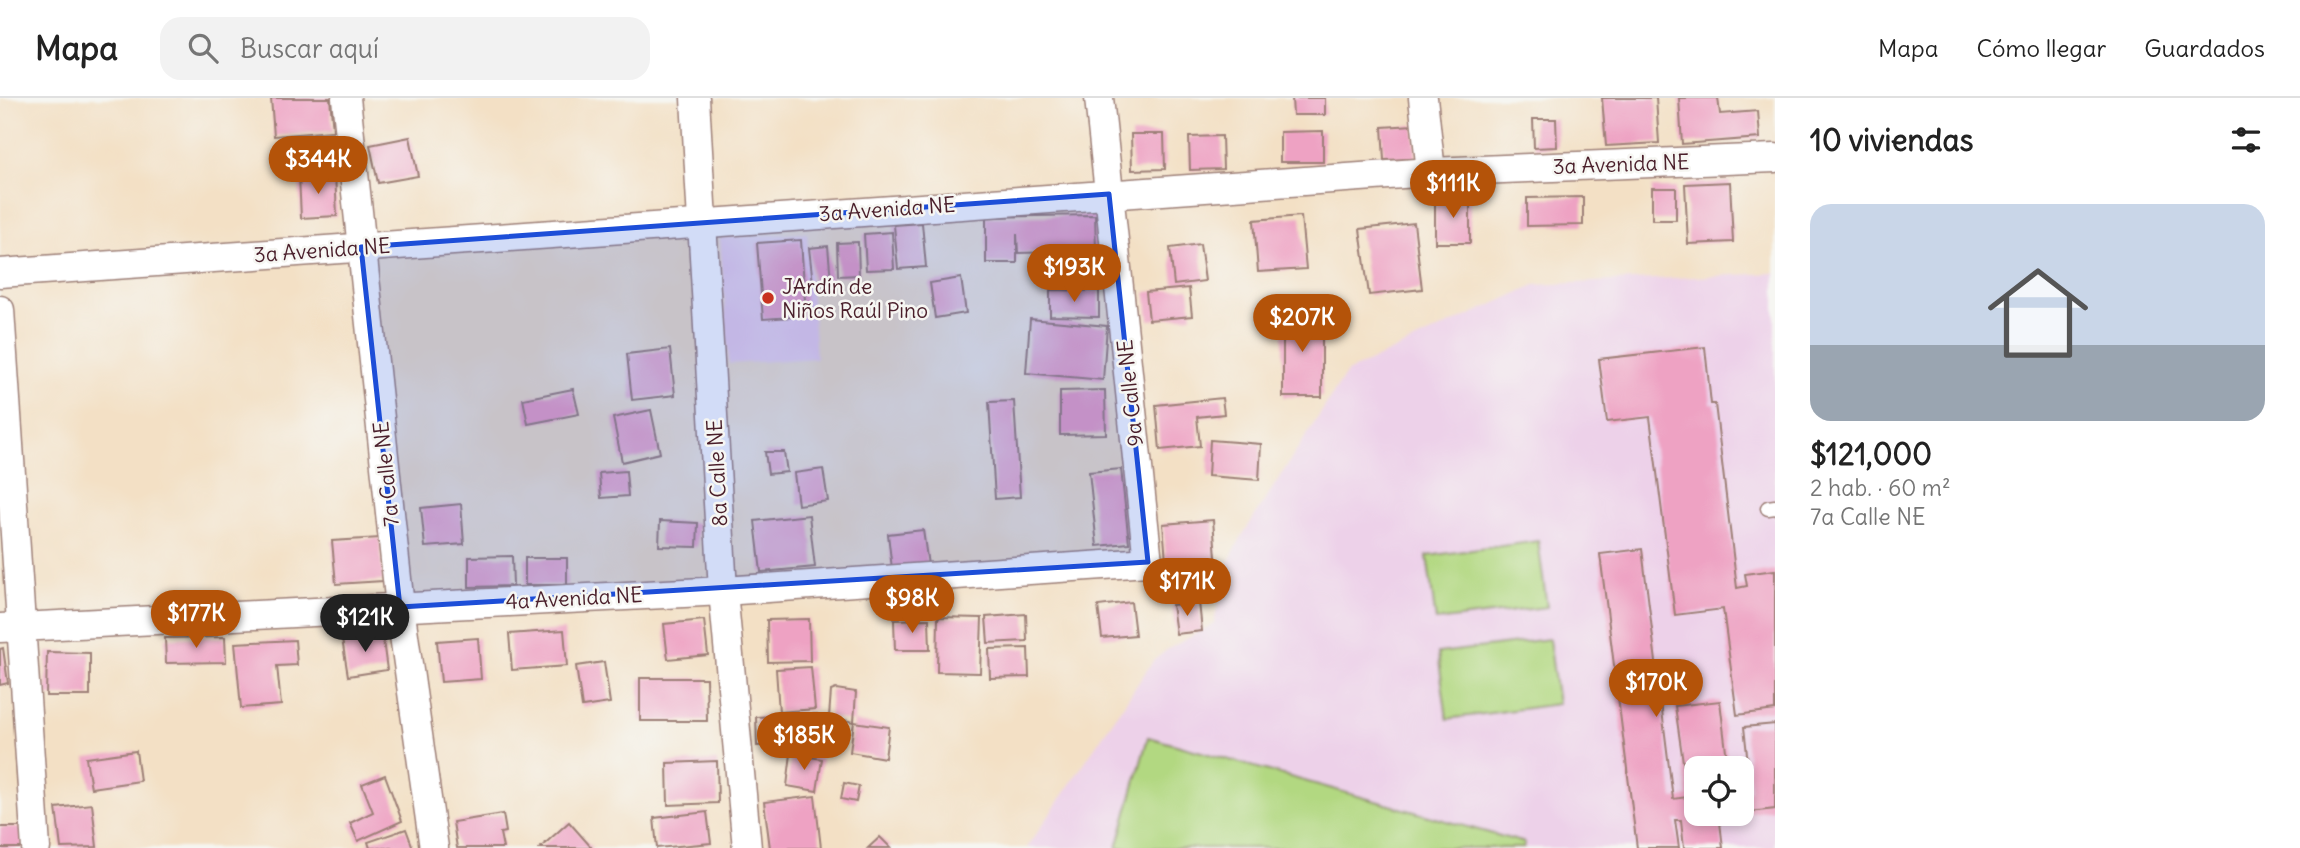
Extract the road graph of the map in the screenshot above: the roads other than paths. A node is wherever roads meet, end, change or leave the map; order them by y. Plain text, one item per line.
1 (346, 98) edge
2 (695, 98) edge
3 (1099, 98) edge
4 (1423, 98) edge
5 (1775, 158) edge
6 (1431, 172) junction
7 (1109, 194) junction
8 (704, 222) junction
9 (361, 247) junction
10 (0, 273) edge
11 (0, 310) edge
12 (1148, 562) joint
13 (723, 591) junction
14 (400, 607) junction
15 (10, 627) edge
16 (37, 848) edge
17 (434, 848) edge
18 (747, 848) edge

1 - 9 street, 7a Calle NE
2 - 8 street, 8a Calle NE
3 - 7 street, 9a Calle NE
4 - 6 street
5 - 6 street, 3a Avenida NE
6 - 7 street, 3a Avenida NE
7 - 8 street, 3a Avenida NE
7 - 12 street, 9a Calle NE
8 - 9 street, 3a Avenida NE
8 - 13 street, 8a Calle NE
9 - 10 street, 3a Avenida NE
9 - 14 street, 7a Calle NE
11 - 15 street
12 - 13 street, 4a Avenida NE
13 - 14 street, 4a Avenida NE
13 - 18 street, 8a Calle NE
14 - 15 street, 4a Avenida NE
14 - 17 street, 7a Calle NE
15 - 16 street

